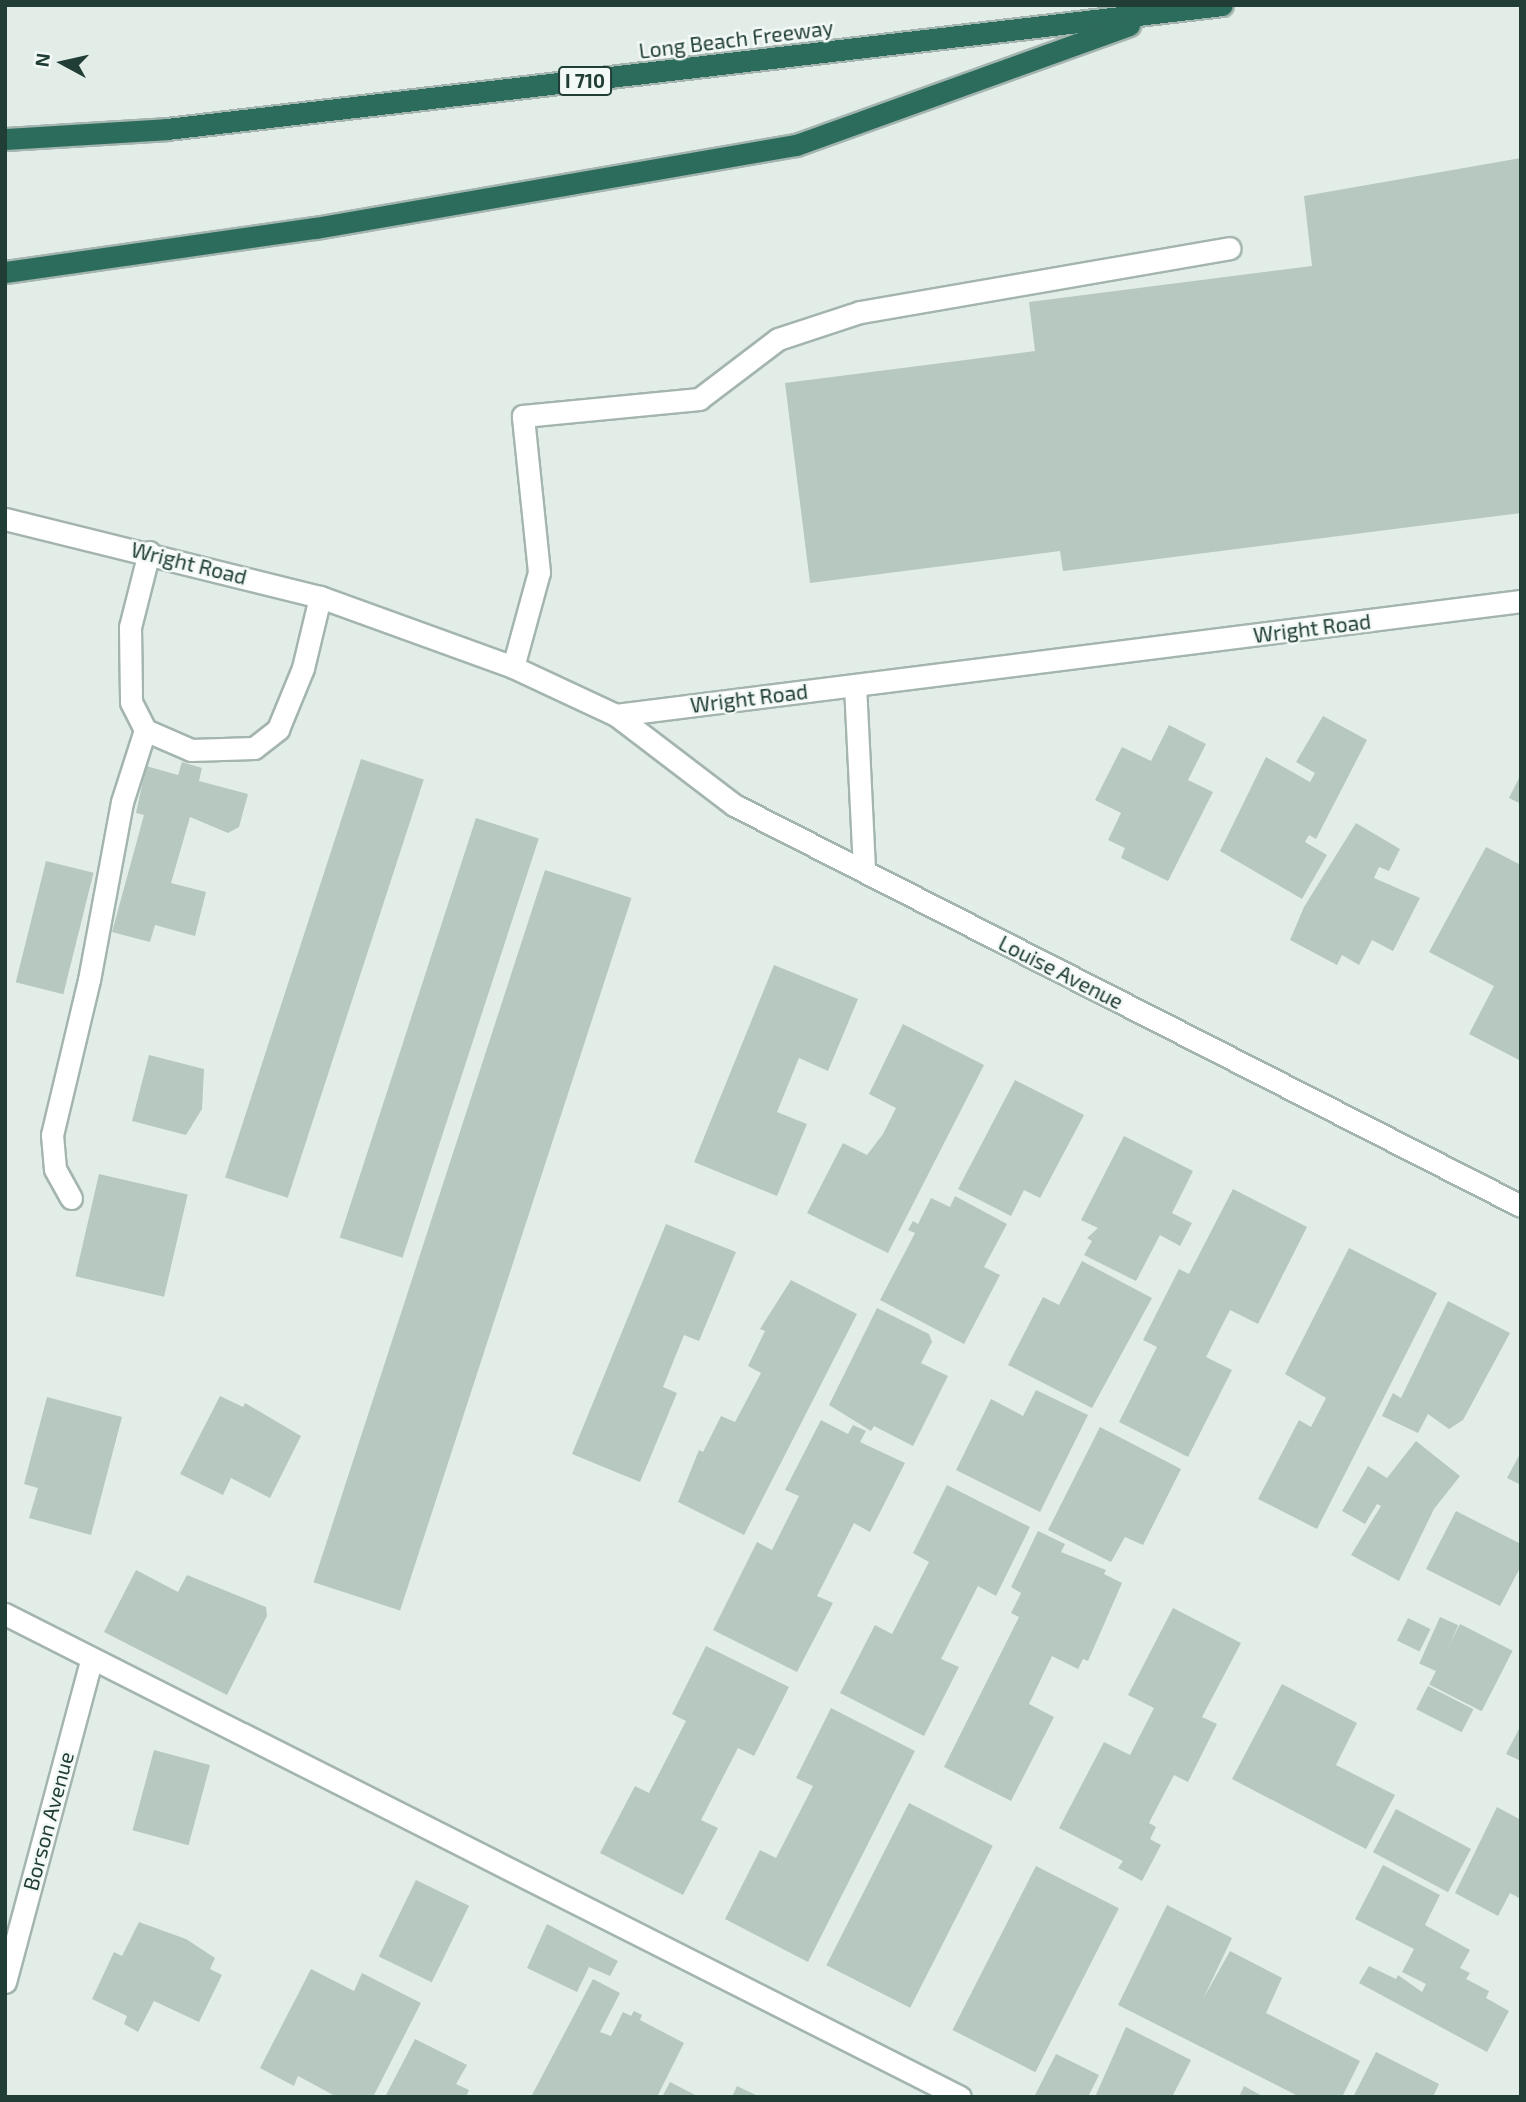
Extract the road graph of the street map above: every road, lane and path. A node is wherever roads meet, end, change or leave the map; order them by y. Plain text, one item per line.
1 (1222, 5) edge
2 (1164, 12) junction
3 (5, 139) edge
4 (1230, 248) dead end
5 (5, 272) edge
6 (5, 519) edge
7 (149, 552) junction
8 (320, 597) junction
9 (1521, 601) edge
10 (513, 667) junction
11 (855, 685) junction
12 (615, 715) junction
13 (145, 730) junction
14 (864, 871) junction
15 (71, 1198) dead end
16 (1521, 1206) edge
17 (5, 1614) edge
18 (91, 1661) junction
19 (5, 1982) edge
20 (960, 2097) edge

1 - 2 highway, Long Beach Freeway / I 710
2 - 3 highway, Long Beach Freeway / I 710
2 - 5 highway
4 - 10 street
6 - 7 street, Wright Road
7 - 8 street, Wright Road
7 - 13 street
8 - 10 street, Wright Road
8 - 13 street
9 - 11 street, Wright Road
10 - 12 street, Wright Road
11 - 12 street, Wright Road
11 - 14 street
12 - 14 street, Louise Avenue
13 - 15 street
14 - 16 street, Louise Avenue
17 - 18 street
18 - 19 street, Borson Avenue
18 - 20 street

